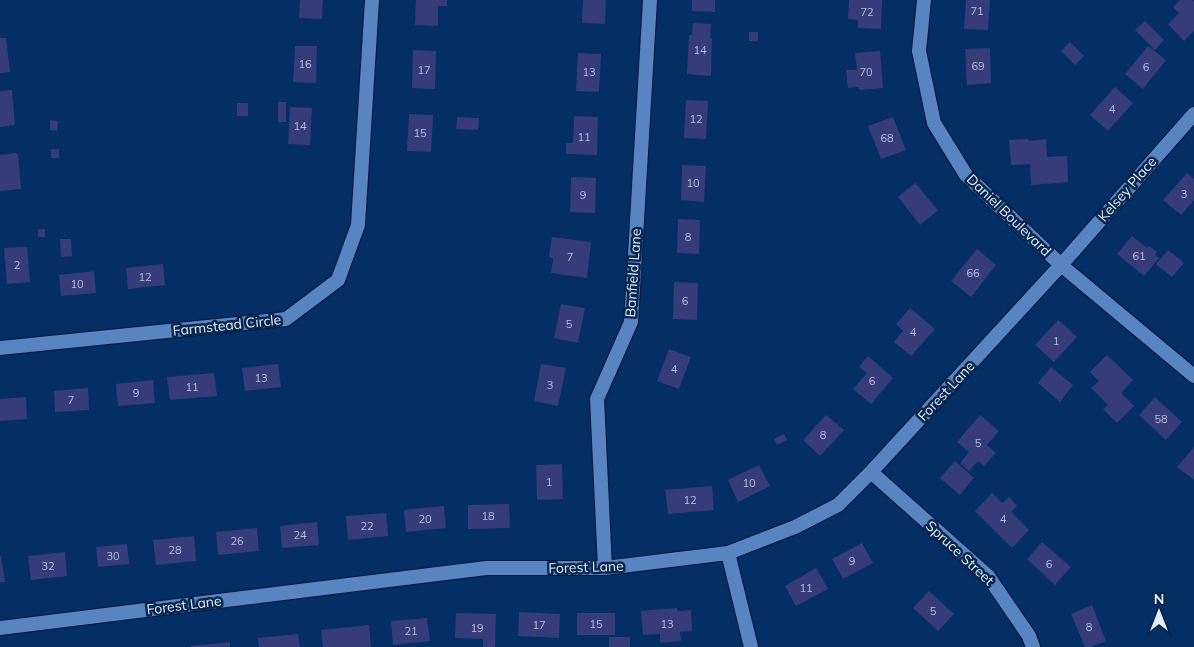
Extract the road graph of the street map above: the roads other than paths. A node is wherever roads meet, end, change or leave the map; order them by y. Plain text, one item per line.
1 (372, 0) edge
2 (650, 0) edge
3 (924, 0) edge
4 (1194, 114) edge
5 (1061, 265) junction
6 (0, 348) edge
7 (1194, 376) edge
8 (871, 472) junction
9 (728, 553) junction
10 (605, 568) junction
11 (0, 628) edge
12 (751, 647) edge
13 (1033, 647) edge

1 - 6 street, Farmstead Circle
2 - 10 street, Banfield Lane
3 - 5 street, Daniel Boulevard
4 - 5 street, Kelsey Place
5 - 7 street, Daniel Boulevard
5 - 8 street, Forest Lane
8 - 9 street, Forest Lane
8 - 13 street, Spruce Street
9 - 10 street, Forest Lane
9 - 12 street
10 - 11 street, Forest Lane

